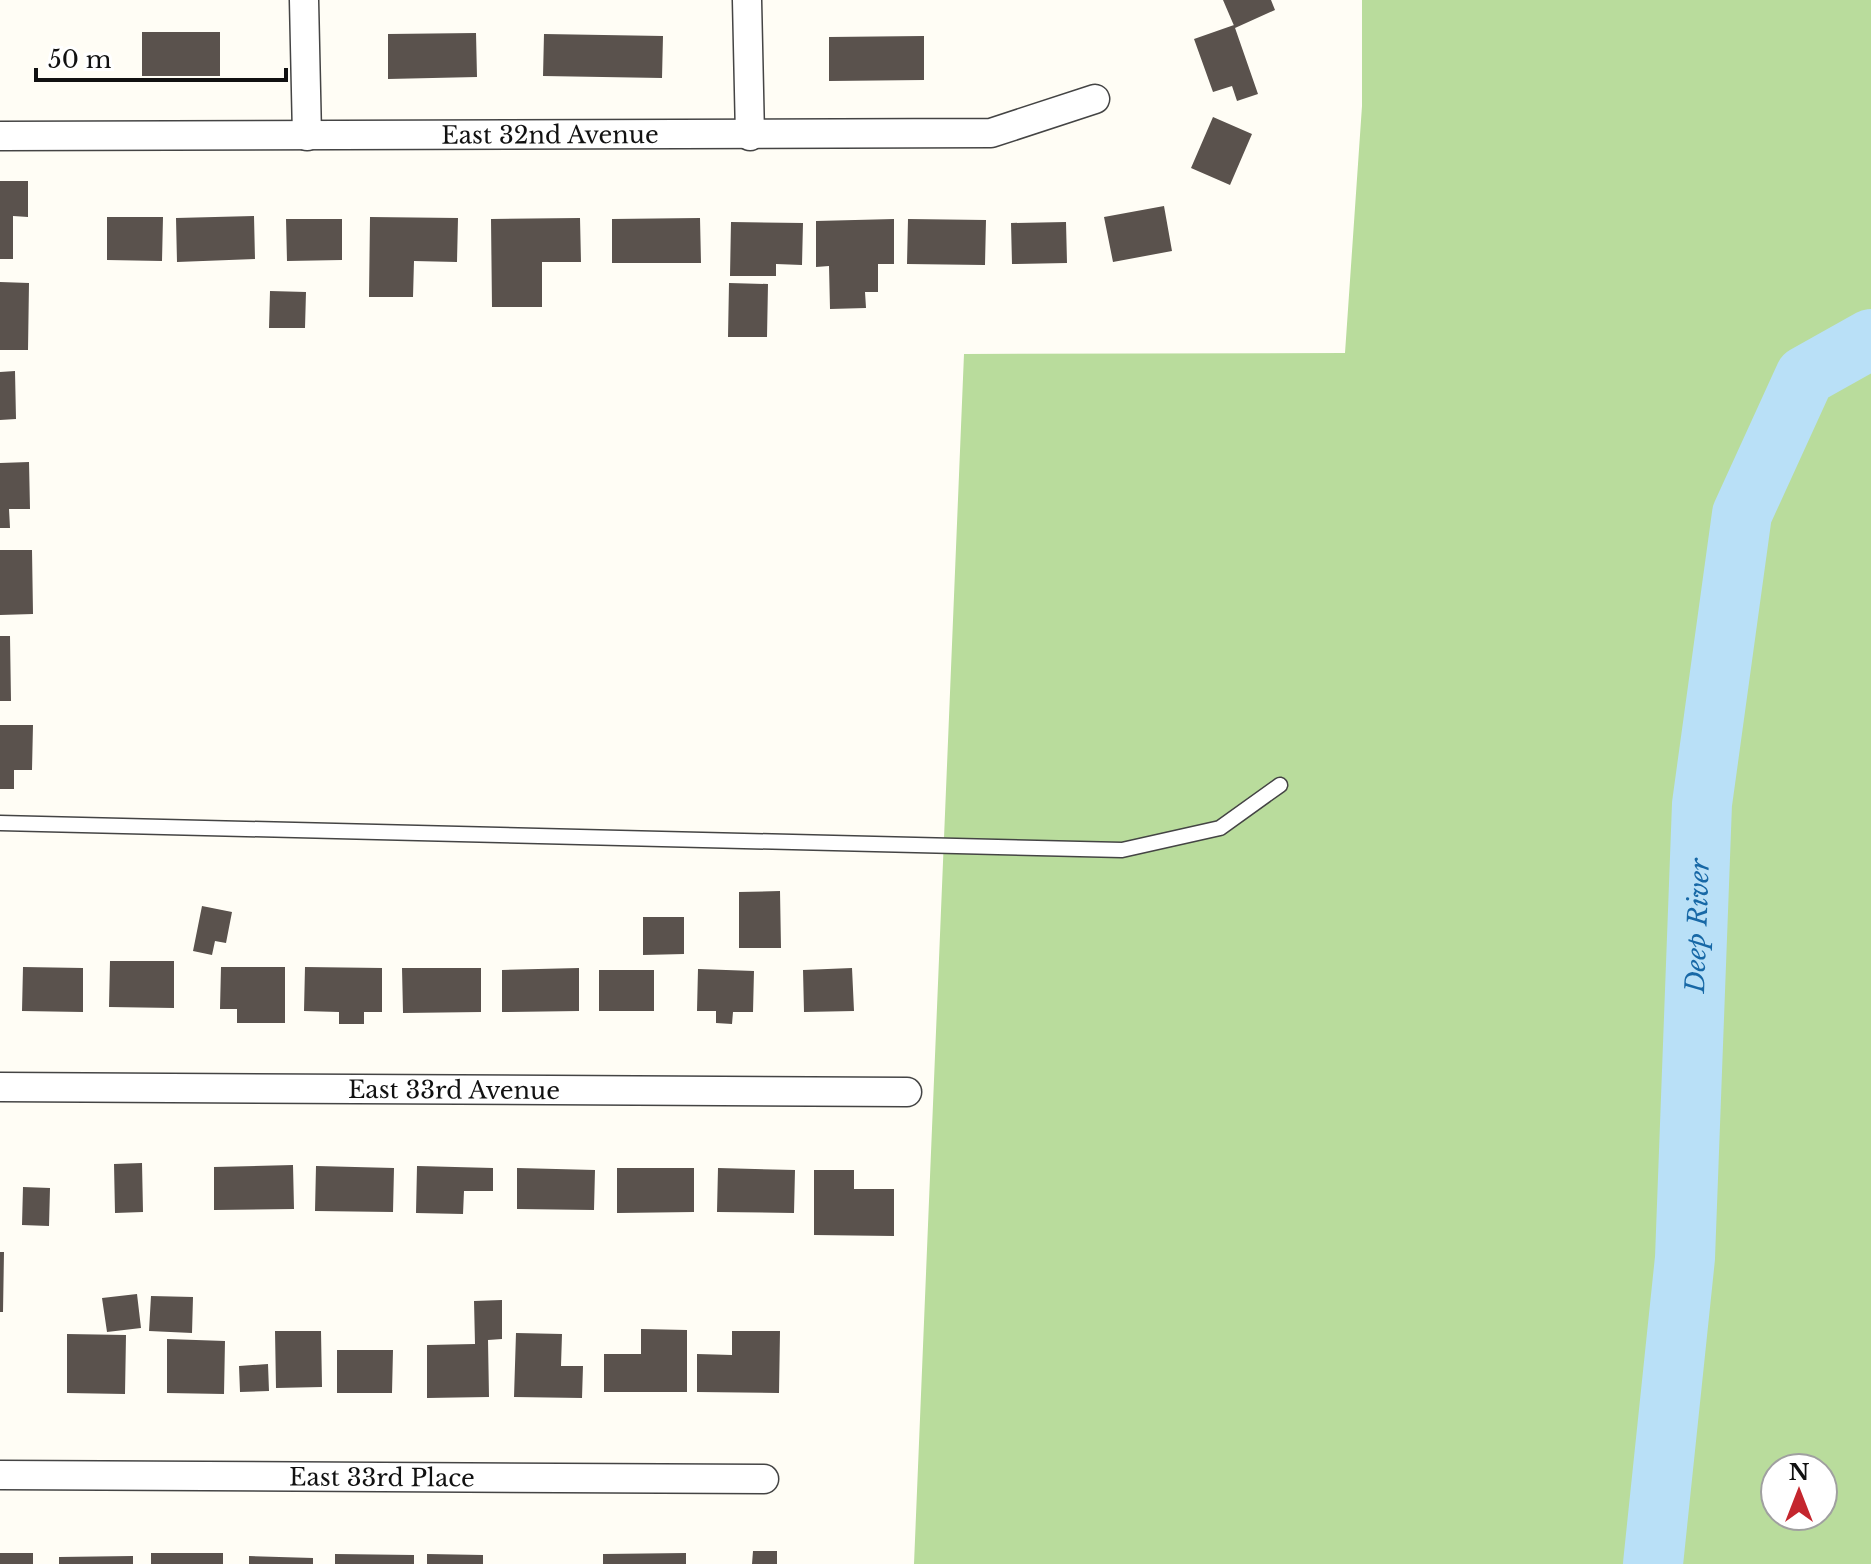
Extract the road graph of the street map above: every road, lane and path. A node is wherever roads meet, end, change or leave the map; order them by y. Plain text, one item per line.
1 (304, 0) edge
2 (747, 0) edge
3 (1095, 99) dead end
4 (0, 136) edge
5 (307, 136) junction
6 (750, 136) junction
7 (1280, 785) dead end
8 (0, 823) edge
9 (0, 1087) edge
10 (907, 1092) dead end
11 (0, 1475) edge
12 (764, 1479) dead end

1 - 5 street
2 - 6 street
3 - 6 street, East 32nd Avenue
4 - 5 street, East 32nd Avenue
5 - 6 street, East 32nd Avenue
7 - 8 lane
9 - 10 street, East 33rd Avenue
11 - 12 street, East 33rd Place

